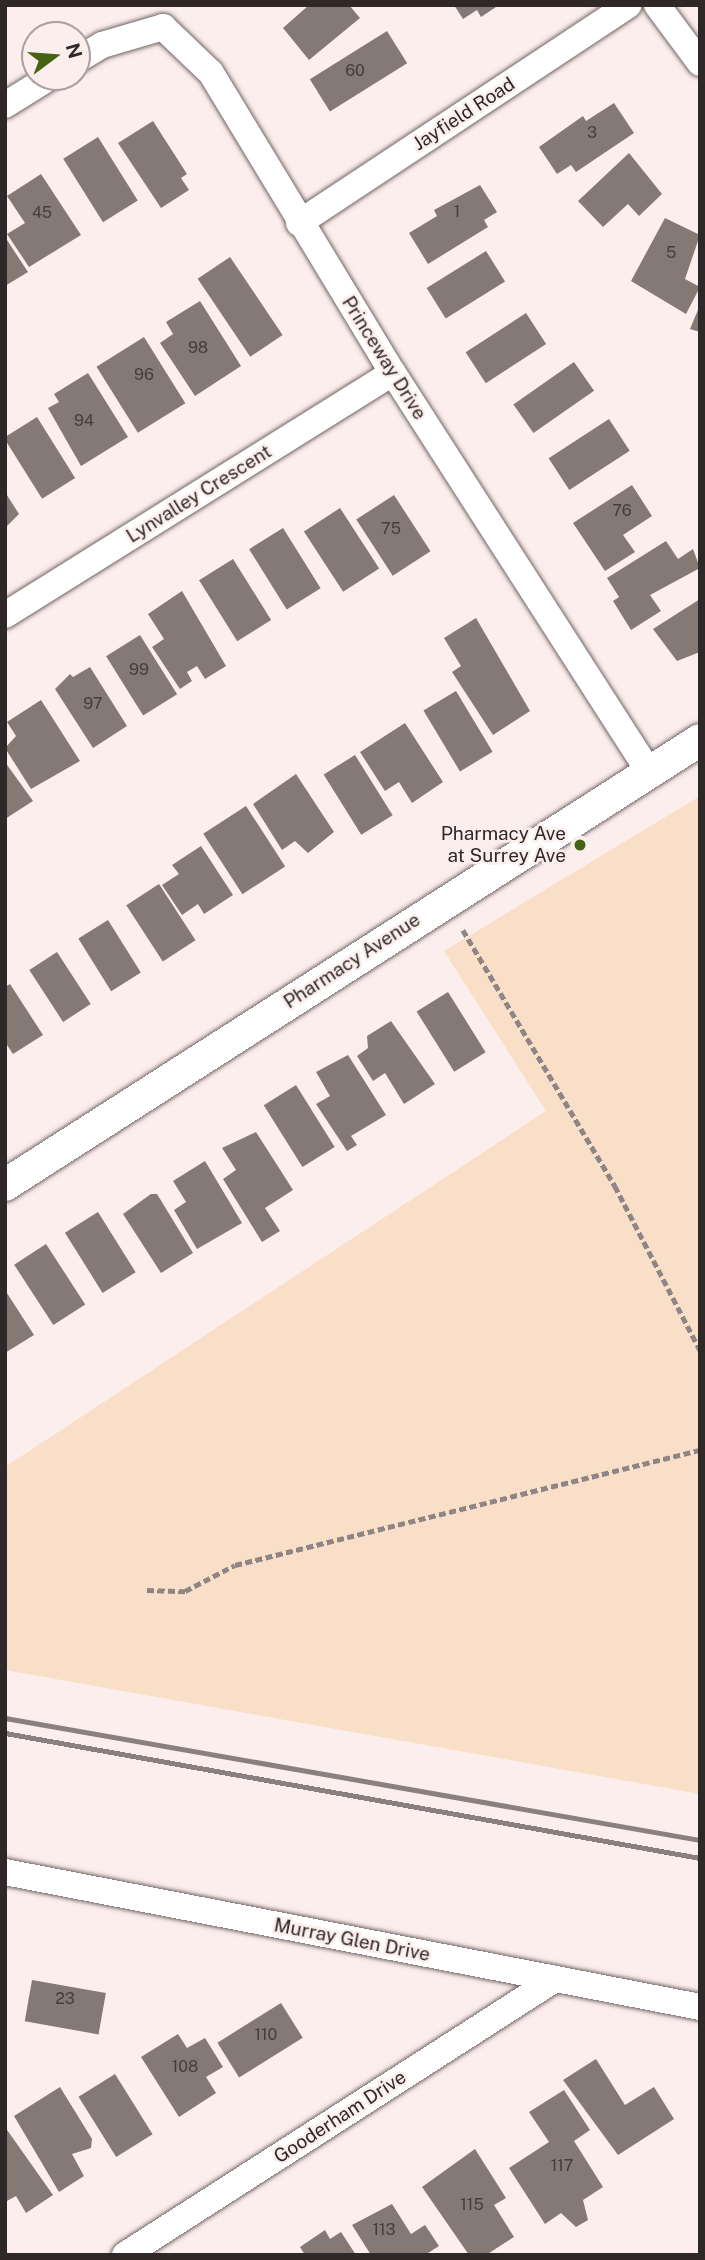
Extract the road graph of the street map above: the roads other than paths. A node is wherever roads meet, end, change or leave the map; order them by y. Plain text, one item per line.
1 (628, 5) edge
2 (657, 5) edge
3 (91, 52) edge
4 (700, 64) edge
5 (28, 91) edge
6 (5, 105) edge
7 (299, 223) junction
8 (393, 373) junction
9 (5, 615) edge
10 (700, 740) edge
11 (649, 772) junction
12 (5, 1185) edge
13 (5, 1872) edge
14 (555, 1979) junction
15 (700, 2007) edge
16 (125, 2255) edge

1 - 7 street, Jayfield Road
2 - 4 street
3 - 7 street, Princeway Drive
5 - 6 street
7 - 8 street, Princeway Drive
8 - 9 street, Lynvalley Crescent
8 - 11 street, Princeway Drive
10 - 11 street, Pharmacy Avenue
11 - 12 street, Pharmacy Avenue
13 - 14 street, Murray Glen Drive
14 - 15 street, Murray Glen Drive
14 - 16 street, Gooderham Drive

